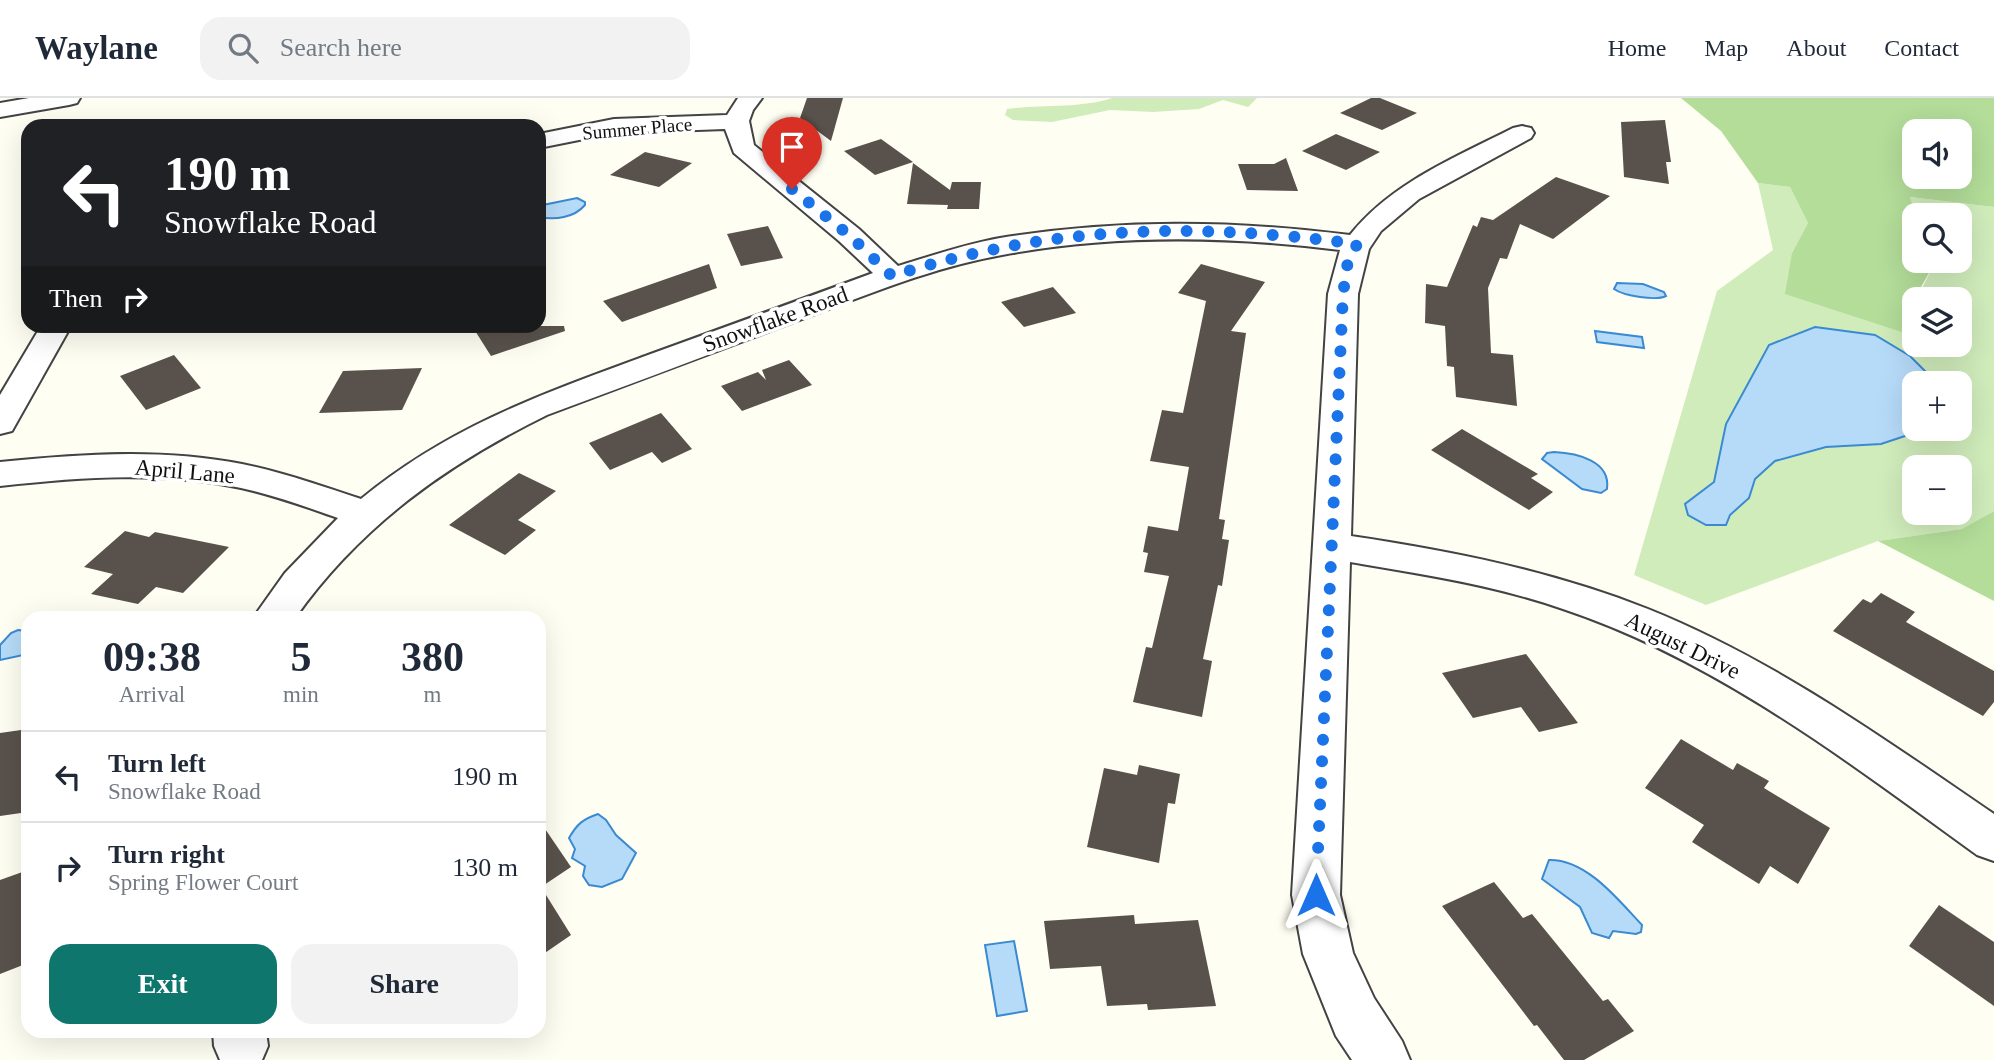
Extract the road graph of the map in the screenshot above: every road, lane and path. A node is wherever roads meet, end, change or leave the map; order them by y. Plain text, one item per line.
1 (69, 98) edge
2 (751, 98) edge
3 (0, 110) edge
4 (736, 122) junction
5 (1522, 133) dead end
6 (546, 140) edge
7 (1357, 244) junction
8 (892, 276) junction
9 (52, 333) edge
10 (0, 423) edge
11 (0, 474) edge
12 (364, 513) junction
13 (1331, 545) junction
14 (279, 611) edge
15 (1994, 840) edge
16 (1383, 1060) edge

1 - 3 street
2 - 4 street
4 - 6 street, Summer Place
4 - 8 street
5 - 7 street
7 - 8 street, Snowflake Road
7 - 13 street
8 - 12 street, Snowflake Road
9 - 10 street
11 - 12 street, April Lane
12 - 14 street, Snowflake Road
13 - 15 street, August Drive
13 - 16 street

